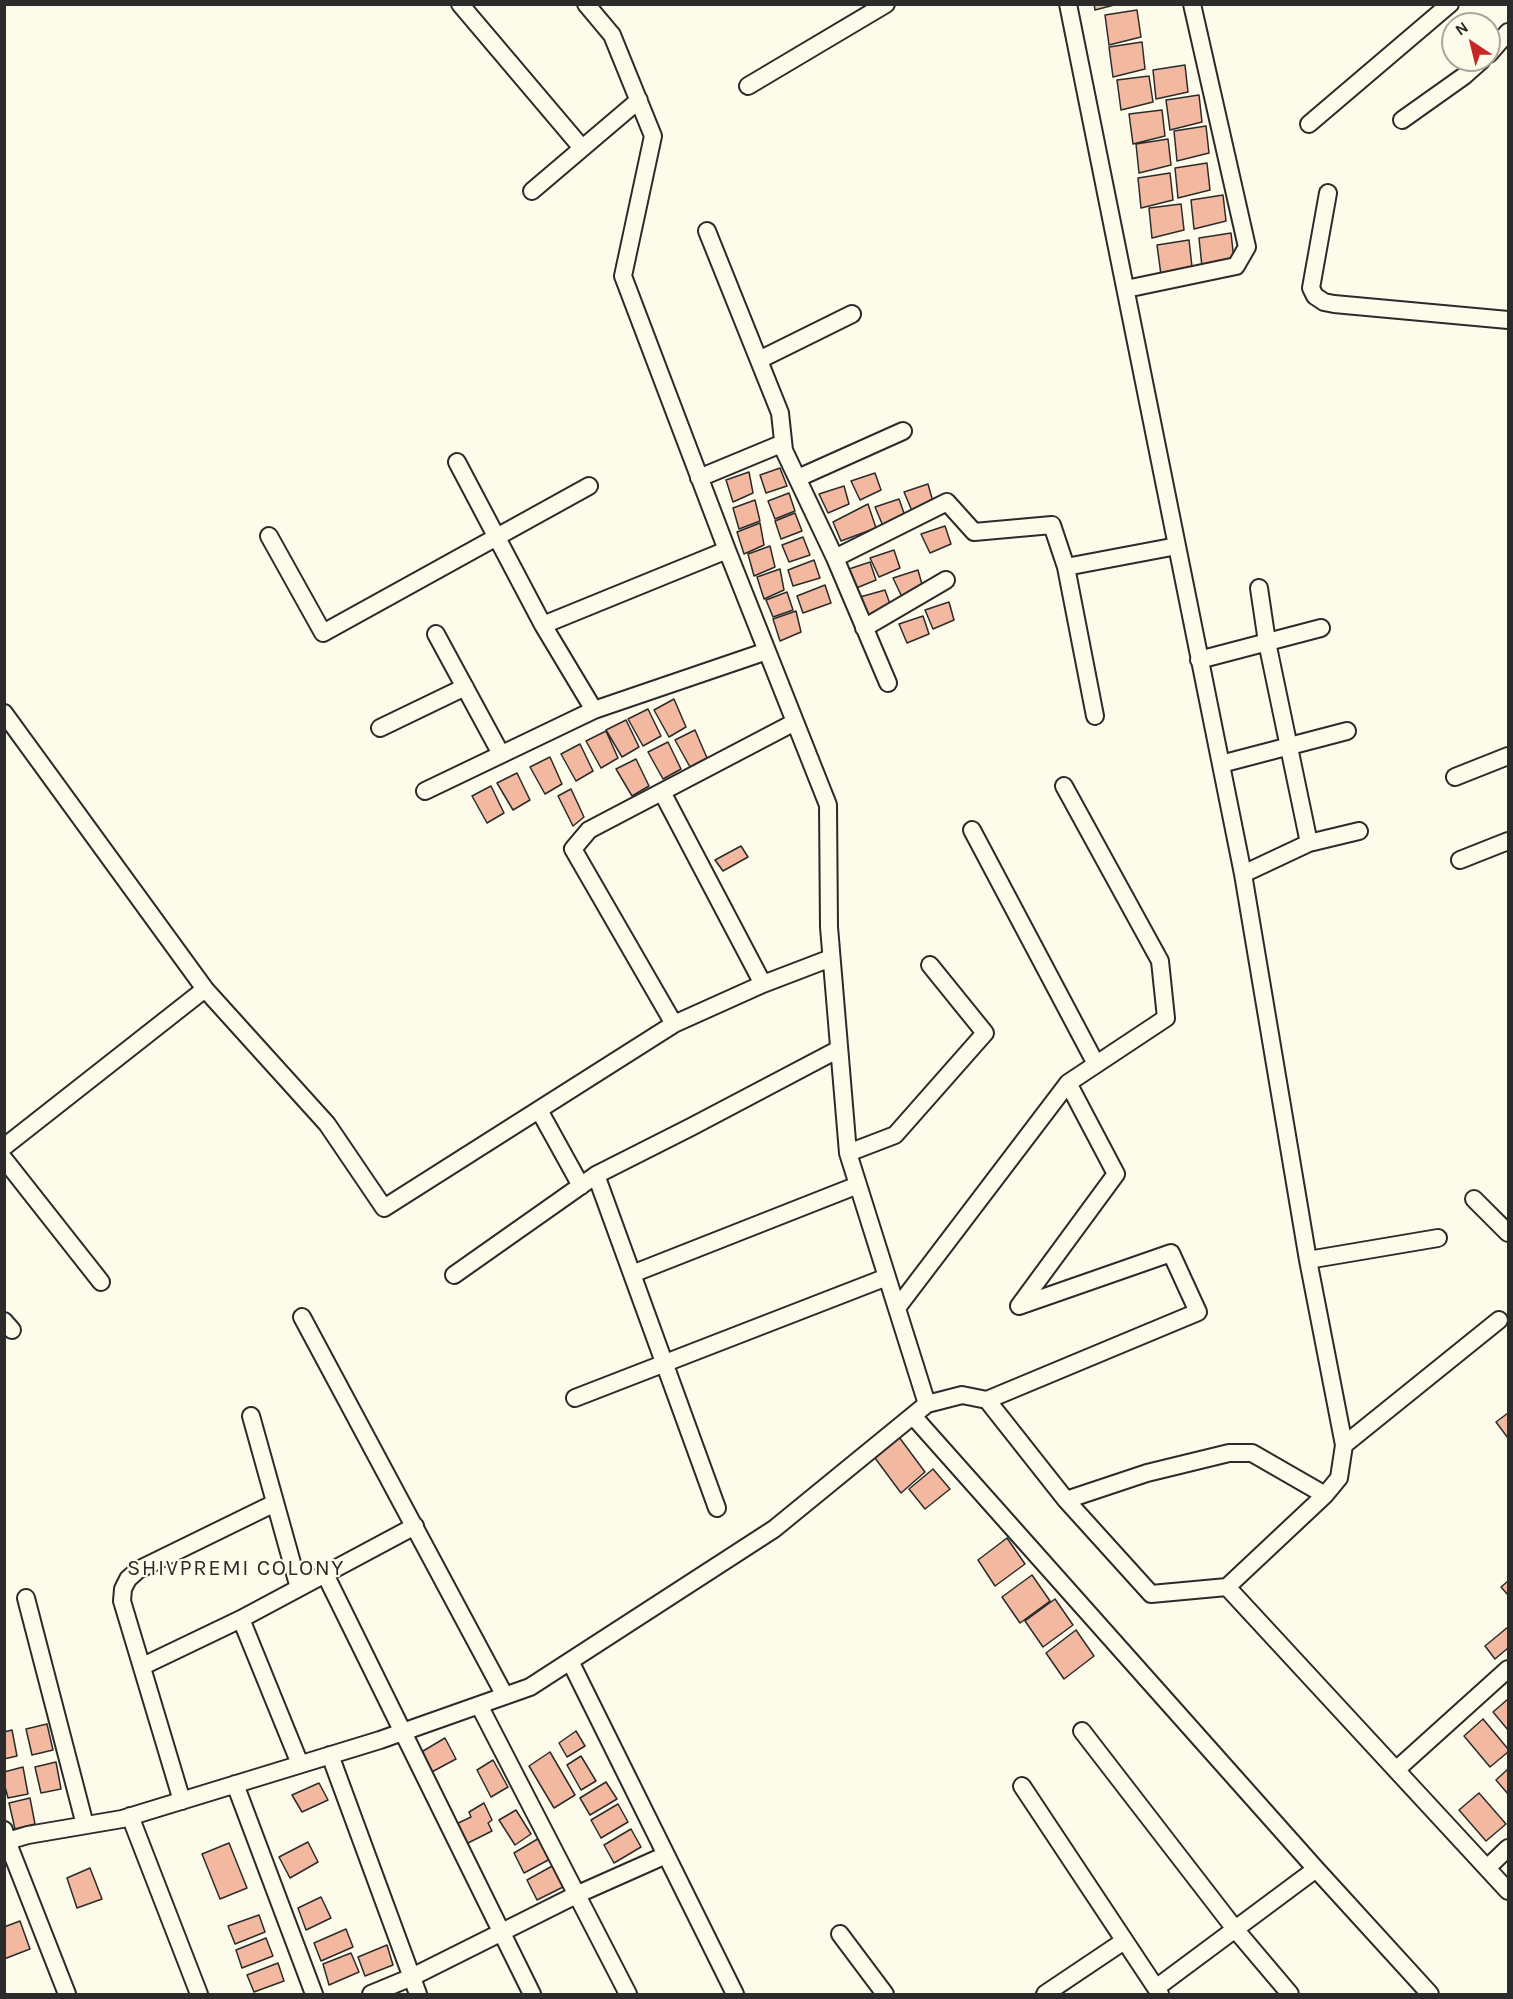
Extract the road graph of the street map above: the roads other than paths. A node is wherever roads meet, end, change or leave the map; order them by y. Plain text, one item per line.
1 (460, 4) edge
2 (586, 4) edge
3 (886, 4) edge
4 (1068, 4) edge
5 (1192, 4) edge
6 (1450, 4) edge
7 (1468, 72) edge
8 (748, 86) dead end
9 (639, 100) junction
10 (1402, 120) dead end
11 (1309, 124) dead end
12 (582, 148) junction
13 (532, 191) dead end
14 (1328, 193) dead end
15 (707, 231) dead end
16 (1126, 289) junction
17 (852, 314) dead end
18 (1509, 320) edge
19 (759, 360) junction
20 (903, 431) dead end
21 (784, 450) junction
22 (457, 462) dead end
23 (699, 478) junction
24 (798, 478) junction
25 (589, 486) dead end
26 (269, 536) dead end
27 (497, 536) junction
28 (1177, 546) junction
29 (727, 550) junction
30 (835, 558) junction
31 (1066, 567) junction
32 (946, 580) dead end
33 (1258, 588) dead end
34 (543, 625) junction
35 (864, 628) junction
36 (1321, 628) dead end
37 (436, 633) dead end
38 (1267, 642) junction
39 (767, 651) junction
40 (1199, 660) junction
41 (888, 683) dead end
42 (465, 687) junction
43 (594, 710) junction
44 (4, 713) edge
45 (1095, 716) dead end
46 (795, 722) junction
47 (380, 728) dead end
48 (1347, 731) dead end
49 (1289, 747) junction
50 (501, 754) junction
51 (1509, 756) edge
52 (1221, 764) junction
53 (1455, 777) dead end
54 (1064, 786) dead end
55 (425, 791) dead end
56 (662, 792) junction
57 (972, 830) dead end
58 (1359, 831) dead end
59 (1509, 841) edge
60 (1309, 843) junction
61 (1460, 860) dead end
62 (1244, 874) junction
63 (831, 958) junction
64 (930, 965) dead end
65 (763, 984) junction
66 (205, 990) junction
67 (674, 1024) junction
68 (839, 1049) junction
69 (1096, 1064) junction
70 (1068, 1083) junction
71 (539, 1110) junction
72 (4, 1147) edge
73 (848, 1153) junction
74 (4, 1159) edge
75 (596, 1175) junction
76 (858, 1185) junction
77 (581, 1186) junction
78 (1474, 1199) dead end
79 (1509, 1233) edge
80 (1438, 1238) dead end
81 (1308, 1260) junction
82 (632, 1274) junction
83 (454, 1275) dead end
84 (887, 1277) junction
85 (101, 1282) dead end
86 (897, 1308) junction
87 (302, 1317) dead end
88 (1506, 1321) edge
89 (665, 1363) junction
90 (575, 1398) dead end
91 (987, 1400) junction
92 (927, 1404) junction
93 (251, 1416) dead end
94 (913, 1416) junction
95 (1344, 1445) junction
96 (1325, 1495) junction
97 (1066, 1500) junction
98 (275, 1503) junction
99 (717, 1508) dead end
100 (415, 1526) junction
101 (325, 1574) junction
102 (1227, 1587) junction
103 (299, 1588) junction
104 (26, 1598) dead end
105 (241, 1619) junction
106 (570, 1661) junction
107 (143, 1666) junction
108 (1509, 1669) edge
109 (505, 1696) junction
110 (478, 1705) junction
111 (1082, 1731) dead end
112 (403, 1732) junction
113 (330, 1755) junction
114 (300, 1764) junction
115 (1396, 1770) junction
116 (235, 1784) junction
117 (1022, 1786) dead end
118 (182, 1800) junction
119 (130, 1816) junction
120 (85, 1825) junction
121 (5, 1838) edge
122 (1509, 1848) edge
123 (666, 1855) junction
124 (1487, 1868) junction
125 (1316, 1869) junction
126 (1509, 1891) edge
127 (576, 1895) junction
128 (1235, 1929) junction
129 (501, 1933) junction
130 (840, 1934) dead end
131 (1124, 1941) junction
132 (412, 1977) junction
133 (1158, 1991) edge
134 (67, 1995) edge
135 (199, 1995) edge
136 (314, 1995) edge
137 (371, 1995) edge
138 (418, 1995) edge
139 (532, 1995) edge
140 (627, 1995) edge
141 (735, 1995) edge
142 (885, 1995) edge
143 (1045, 1995) edge
144 (1290, 1995) edge
145 (1430, 1995) edge

1 - 12 street
2 - 9 street
3 - 8 street
4 - 16 street
5 - 16 street
6 - 11 street
7 - 10 street
9 - 12 street
9 - 23 street
12 - 13 street
14 - 18 street
15 - 19 street
16 - 28 street
17 - 19 street
19 - 21 street
20 - 24 street
21 - 23 street
21 - 24 street
22 - 27 street
23 - 29 street
24 - 30 street
25 - 27 street
26 - 27 street
27 - 34 street
28 - 31 street
28 - 40 street
29 - 34 street
29 - 39 street
30 - 31 street
30 - 35 street
31 - 45 street
32 - 35 street
33 - 38 street
34 - 43 street
35 - 41 street
36 - 38 street
37 - 42 street
38 - 40 street
38 - 49 street
39 - 43 street
39 - 46 street
40 - 52 street
42 - 47 street
42 - 50 street
43 - 50 street
44 - 66 street
46 - 56 street
46 - 63 street
48 - 49 street
49 - 52 street
49 - 60 street
50 - 55 street
51 - 53 street
52 - 62 street
54 - 69 street
56 - 65 street
56 - 67 street
57 - 69 street
58 - 60 street
59 - 61 street
60 - 62 street
62 - 81 street
63 - 65 street
63 - 68 street
64 - 73 street
65 - 67 street
66 - 71 street
66 - 72 street
67 - 71 street
68 - 73 street
68 - 75 street
69 - 70 street
70 - 86 street
70 - 91 street
71 - 77 street
73 - 76 street
74 - 85 street
75 - 77 street
75 - 82 street
76 - 82 street
76 - 84 street
77 - 83 street
78 - 79 street
80 - 81 street
81 - 95 street
82 - 89 street
84 - 86 street
84 - 89 street
86 - 92 street
87 - 100 street
88 - 95 street
89 - 90 street
89 - 99 street
91 - 92 street
91 - 97 street
92 - 94 street
93 - 98 street
94 - 106 street
94 - 125 street
95 - 96 street
96 - 97 street
96 - 102 street
97 - 102 street
98 - 103 street
98 - 107 street
100 - 101 street
100 - 109 street
101 - 103 street
101 - 112 street
102 - 115 street
103 - 105 street
104 - 120 street
105 - 107 street
105 - 114 street
106 - 109 street
106 - 123 street
107 - 118 street
108 - 115 street
109 - 110 street
110 - 112 street
110 - 127 street
111 - 128 street
112 - 113 street
112 - 129 street
113 - 114 street
113 - 132 street
114 - 116 street
115 - 124 street
116 - 118 street
116 - 136 street
117 - 131 street
118 - 119 street
119 - 120 street
119 - 135 street
120 - 121 street
121 - 134 street
122 - 124 street
123 - 127 street
123 - 141 street
124 - 126 street
125 - 128 street
125 - 145 street
127 - 129 street
127 - 140 street
128 - 133 street
128 - 144 street
129 - 132 street
129 - 139 street
130 - 142 street
131 - 133 street
131 - 143 street
132 - 137 street
132 - 138 street

